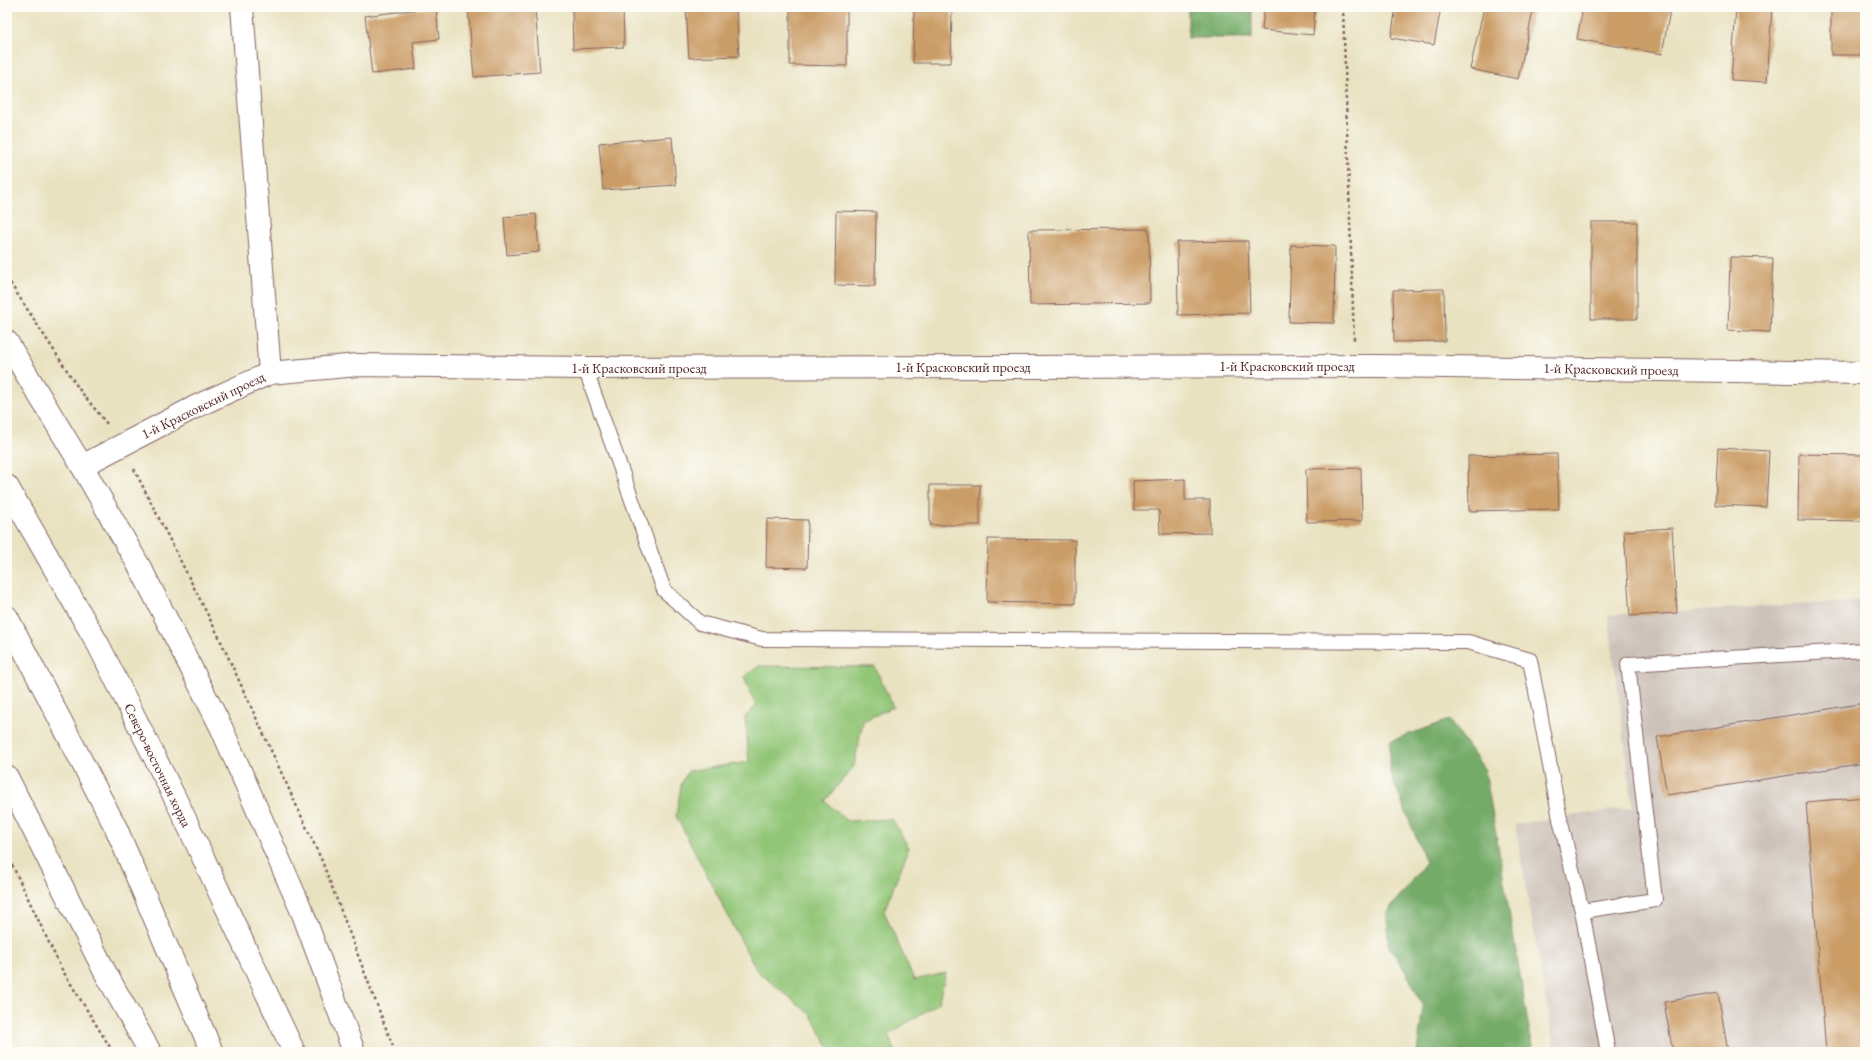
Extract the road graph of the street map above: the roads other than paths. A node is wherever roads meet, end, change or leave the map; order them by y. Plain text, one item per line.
1 (242, 7) edge
2 (7, 342) edge
3 (585, 368) junction
4 (270, 372) junction
5 (1865, 373) edge
6 (82, 466) junction
7 (7, 486) edge
8 (7, 618) edge
9 (1865, 650) edge
10 (7, 777) edge
11 (1582, 911) junction
12 (150, 1052) edge
13 (212, 1052) edge
14 (294, 1052) edge
15 (354, 1052) edge
16 (1608, 1052) edge

1 - 4 main road
2 - 6 main road
3 - 4 main road, 1-й Красковский проезд
3 - 5 main road, 1-й Красковский проезд
3 - 11 lane
4 - 6 main road, 1-й Красковский проезд
6 - 15 main road
7 - 14 main road, Северо-восточная хорда
8 - 13 main road
9 - 11 lane
10 - 12 main road
11 - 16 lane

